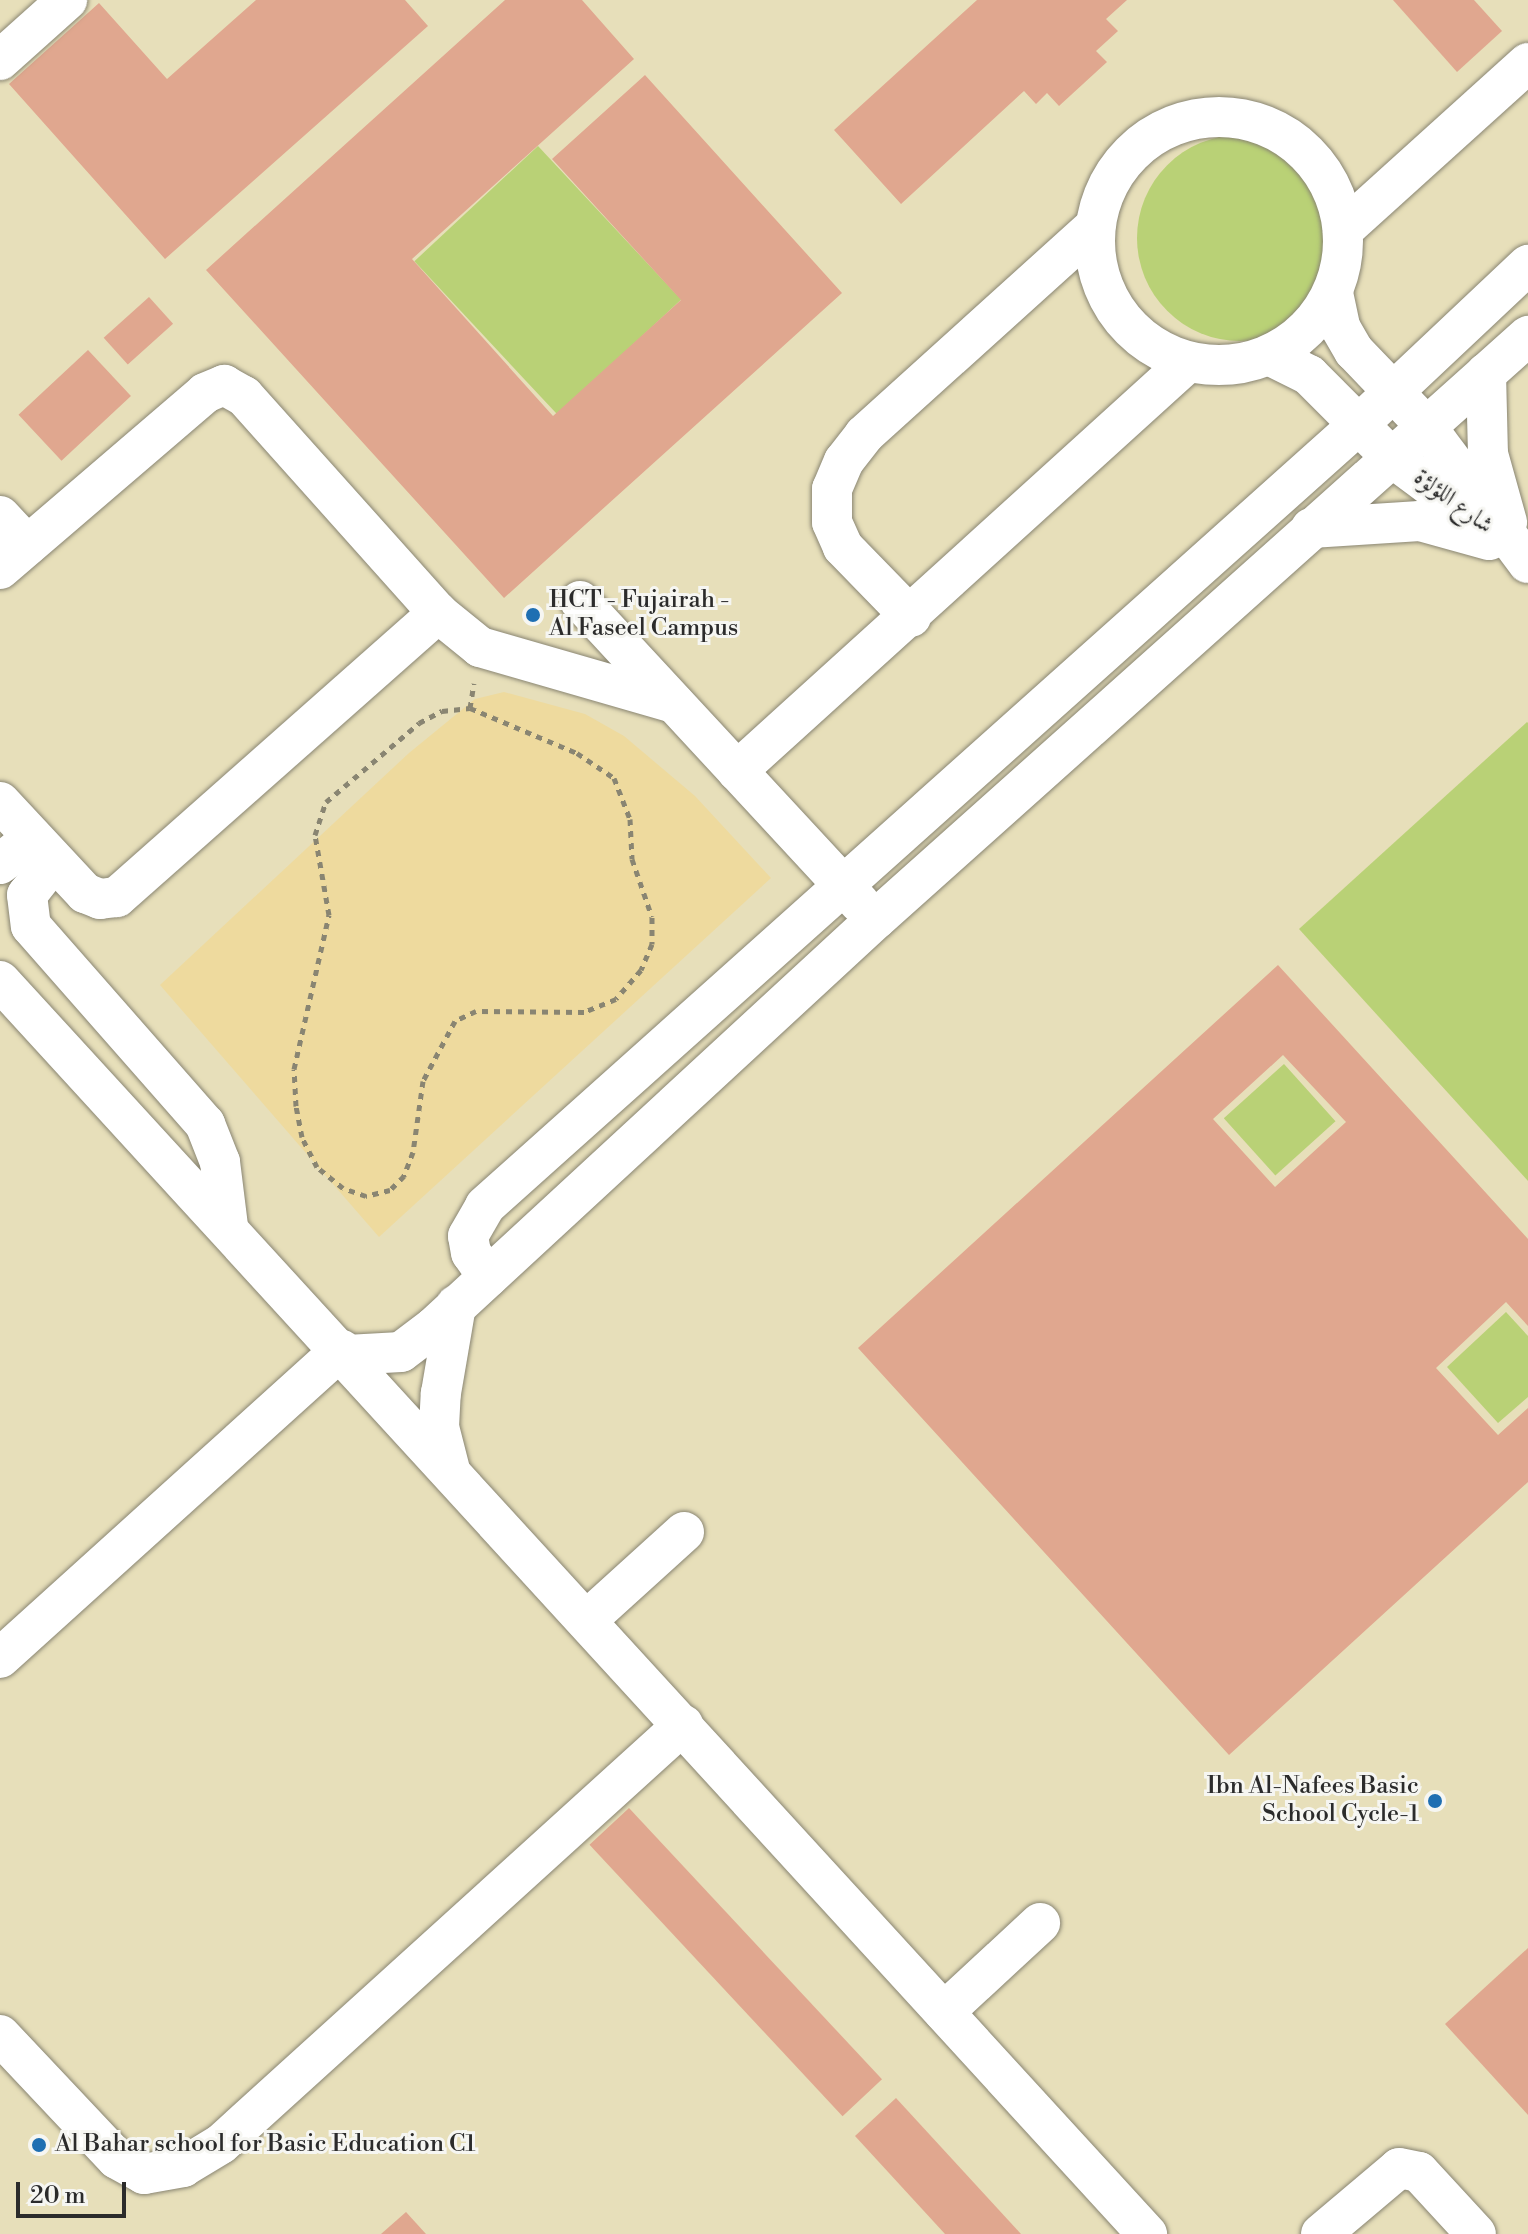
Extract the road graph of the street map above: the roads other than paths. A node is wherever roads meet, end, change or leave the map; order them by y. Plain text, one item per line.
1 (67, 0) edge
2 (0, 60) edge
3 (1528, 63) edge
4 (1408, 174) junction
5 (1328, 183) junction
6 (1095, 226) junction
7 (1343, 230) junction
8 (1528, 265) edge
9 (1333, 293) junction
10 (1528, 336) edge
11 (1269, 355) junction
12 (1188, 362) junction
13 (1486, 373) junction
14 (1392, 391) junction
15 (1425, 425) junction
16 (1357, 426) junction
17 (1390, 456) junction
18 (0, 516) edge
19 (1311, 528) junction
20 (1522, 556) edge
21 (13, 557) edge
22 (580, 601) dead end
23 (438, 613) junction
24 (911, 617) junction
25 (674, 703) junction
26 (737, 771) junction
27 (0, 802) edge
28 (43, 850) junction
29 (0, 864) edge
30 (842, 883) junction
31 (876, 919) junction
32 (7, 1001) edge
33 (228, 1226) junction
34 (488, 1277) junction
35 (456, 1305) junction
36 (344, 1353) junction
37 (450, 1470) junction
38 (684, 1532) dead end
39 (587, 1620) junction
40 (0, 1658) edge
41 (683, 1725) junction
42 (1040, 1923) dead end
43 (944, 2012) junction
44 (0, 2035) edge
45 (1147, 2234) edge
46 (1321, 2234) edge
47 (1476, 2234) edge

1 - 2 street
3 - 4 street
4 - 5 street
4 - 7 street
5 - 6 street
5 - 7 street
6 - 12 street
6 - 24 street
7 - 9 street
8 - 14 street
9 - 11 street
9 - 14 street, شارع اللؤلؤة
10 - 13 street
11 - 12 street
11 - 16 street, شارع اللؤلؤة
12 - 24 street
13 - 15 street
13 - 20 street
14 - 15 street, شارع اللؤلؤة
14 - 16 street
15 - 17 street
15 - 20 street, شارع اللؤلؤة
16 - 17 street, شارع اللؤلؤة
16 - 30 street
17 - 19 street
17 - 20 street, شارع اللؤلؤة
18 - 21 street
19 - 20 street
19 - 31 street
21 - 23 street
22 - 25 street
23 - 25 street
23 - 28 street
24 - 26 street
25 - 26 street
26 - 30 street
27 - 28 street
28 - 29 street
28 - 33 street
30 - 31 street
30 - 34 street
31 - 34 street
32 - 33 street
33 - 36 street
34 - 35 street
35 - 36 street
35 - 37 street
36 - 37 street
36 - 40 street
37 - 39 street
38 - 39 street
39 - 41 street
41 - 43 street
41 - 44 street
42 - 43 street
43 - 45 street
46 - 47 street

